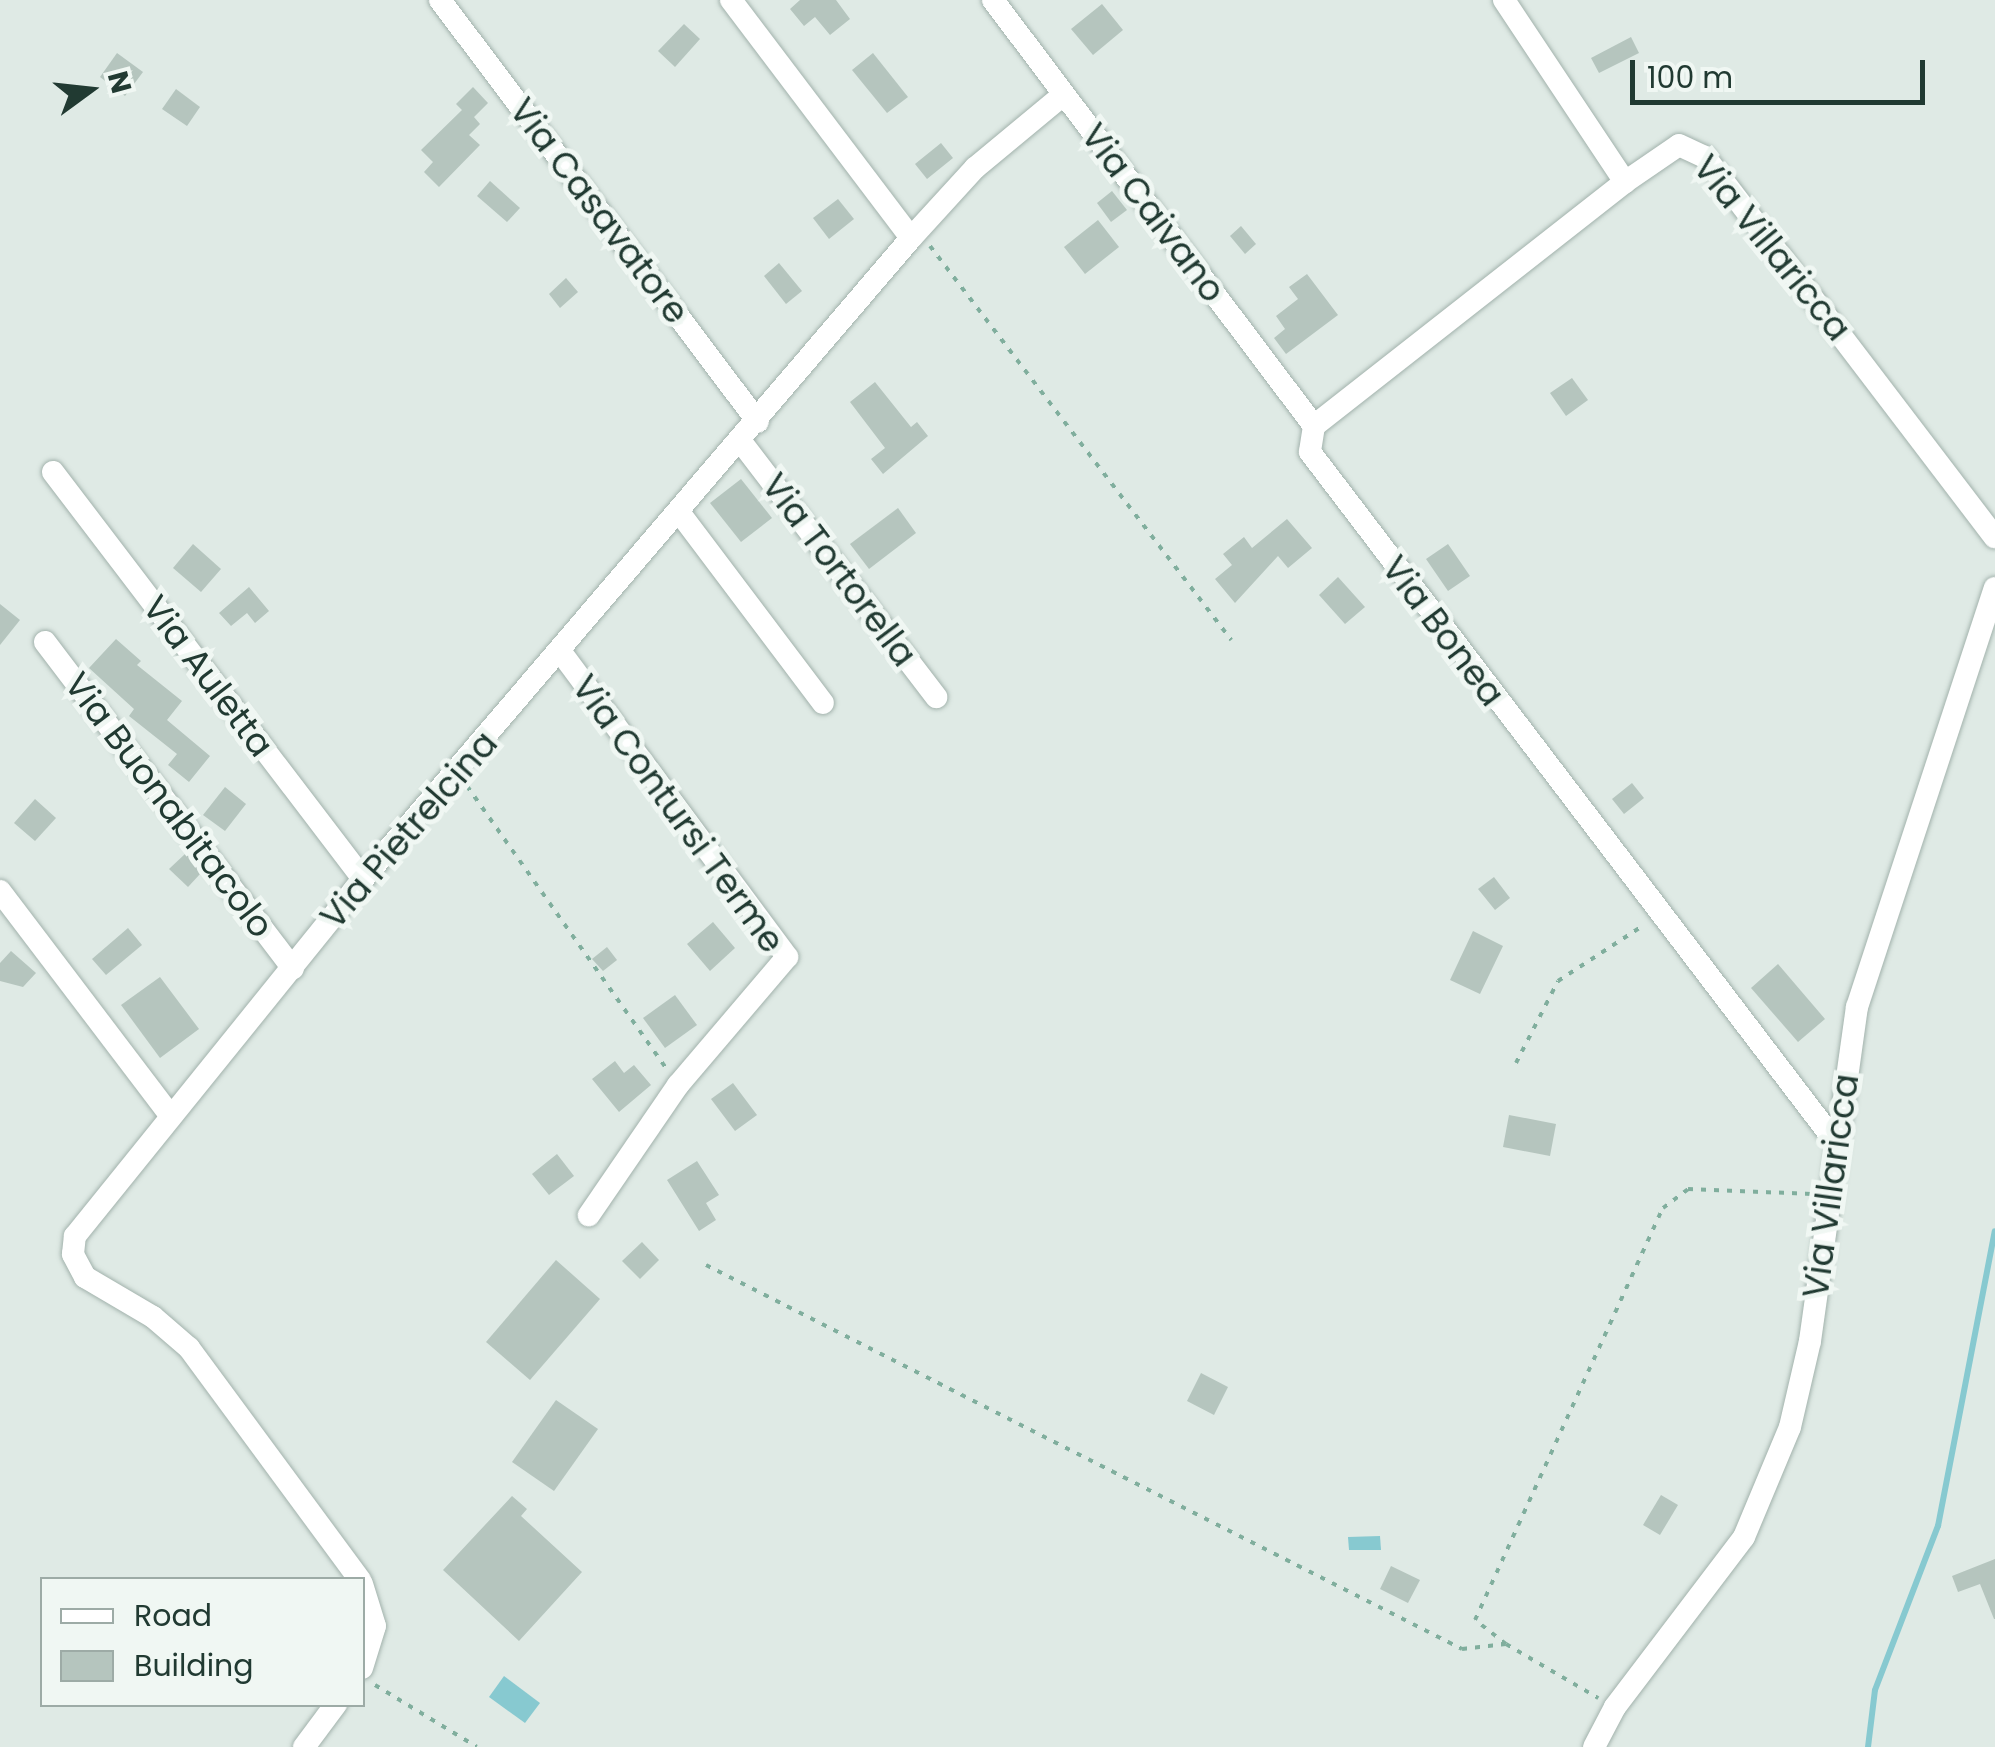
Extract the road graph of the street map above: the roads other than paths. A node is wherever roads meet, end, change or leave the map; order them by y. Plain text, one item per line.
1 (440, 0) edge
2 (731, 0) edge
3 (993, 0) edge
4 (1504, 0) edge
5 (1064, 95) junction
6 (1626, 182) junction
7 (914, 235) junction
8 (758, 422) junction
9 (1314, 426) junction
10 (742, 442) junction
11 (53, 472) dead end
12 (679, 512) junction
13 (1995, 537) edge
14 (1995, 588) edge
15 (45, 642) dead end
16 (560, 651) junction
17 (936, 697) dead end
18 (823, 702) dead end
19 (363, 879) junction
20 (0, 891) edge
21 (293, 968) junction
22 (169, 1114) junction
23 (1837, 1144) junction
24 (589, 1214) dead end
25 (357, 1577) edge
26 (365, 1594) edge
27 (365, 1659) edge
28 (334, 1707) edge
29 (304, 1747) edge
30 (1594, 1747) edge

1 - 8 street, Via Casavatore
2 - 7 street
3 - 5 street, Via Caivano
4 - 6 street
5 - 7 street, Via Pietrelcina
5 - 9 street, Via Caivano
6 - 9 street
6 - 13 street, Via Villaricca
7 - 8 street, Via Pietrelcina
8 - 10 street, Via Pietrelcina
9 - 23 street, Via Bonea
10 - 12 street, Via Pietrelcina
10 - 17 street, Via Tortorella
11 - 19 street, Via Auletta
12 - 16 street, Via Pietrelcina
12 - 18 street
14 - 23 street, Via Villaricca
15 - 21 street, Via Buonabitacolo
16 - 19 street, Via Pietrelcina
16 - 24 street, Via Contursi Terme
19 - 21 street, Via Pietrelcina
20 - 22 street
21 - 22 street, Via Pietrelcina
22 - 25 street, Via Pietrelcina
23 - 30 street, Via Villaricca
26 - 27 street, Via Pietrelcina
28 - 29 street

